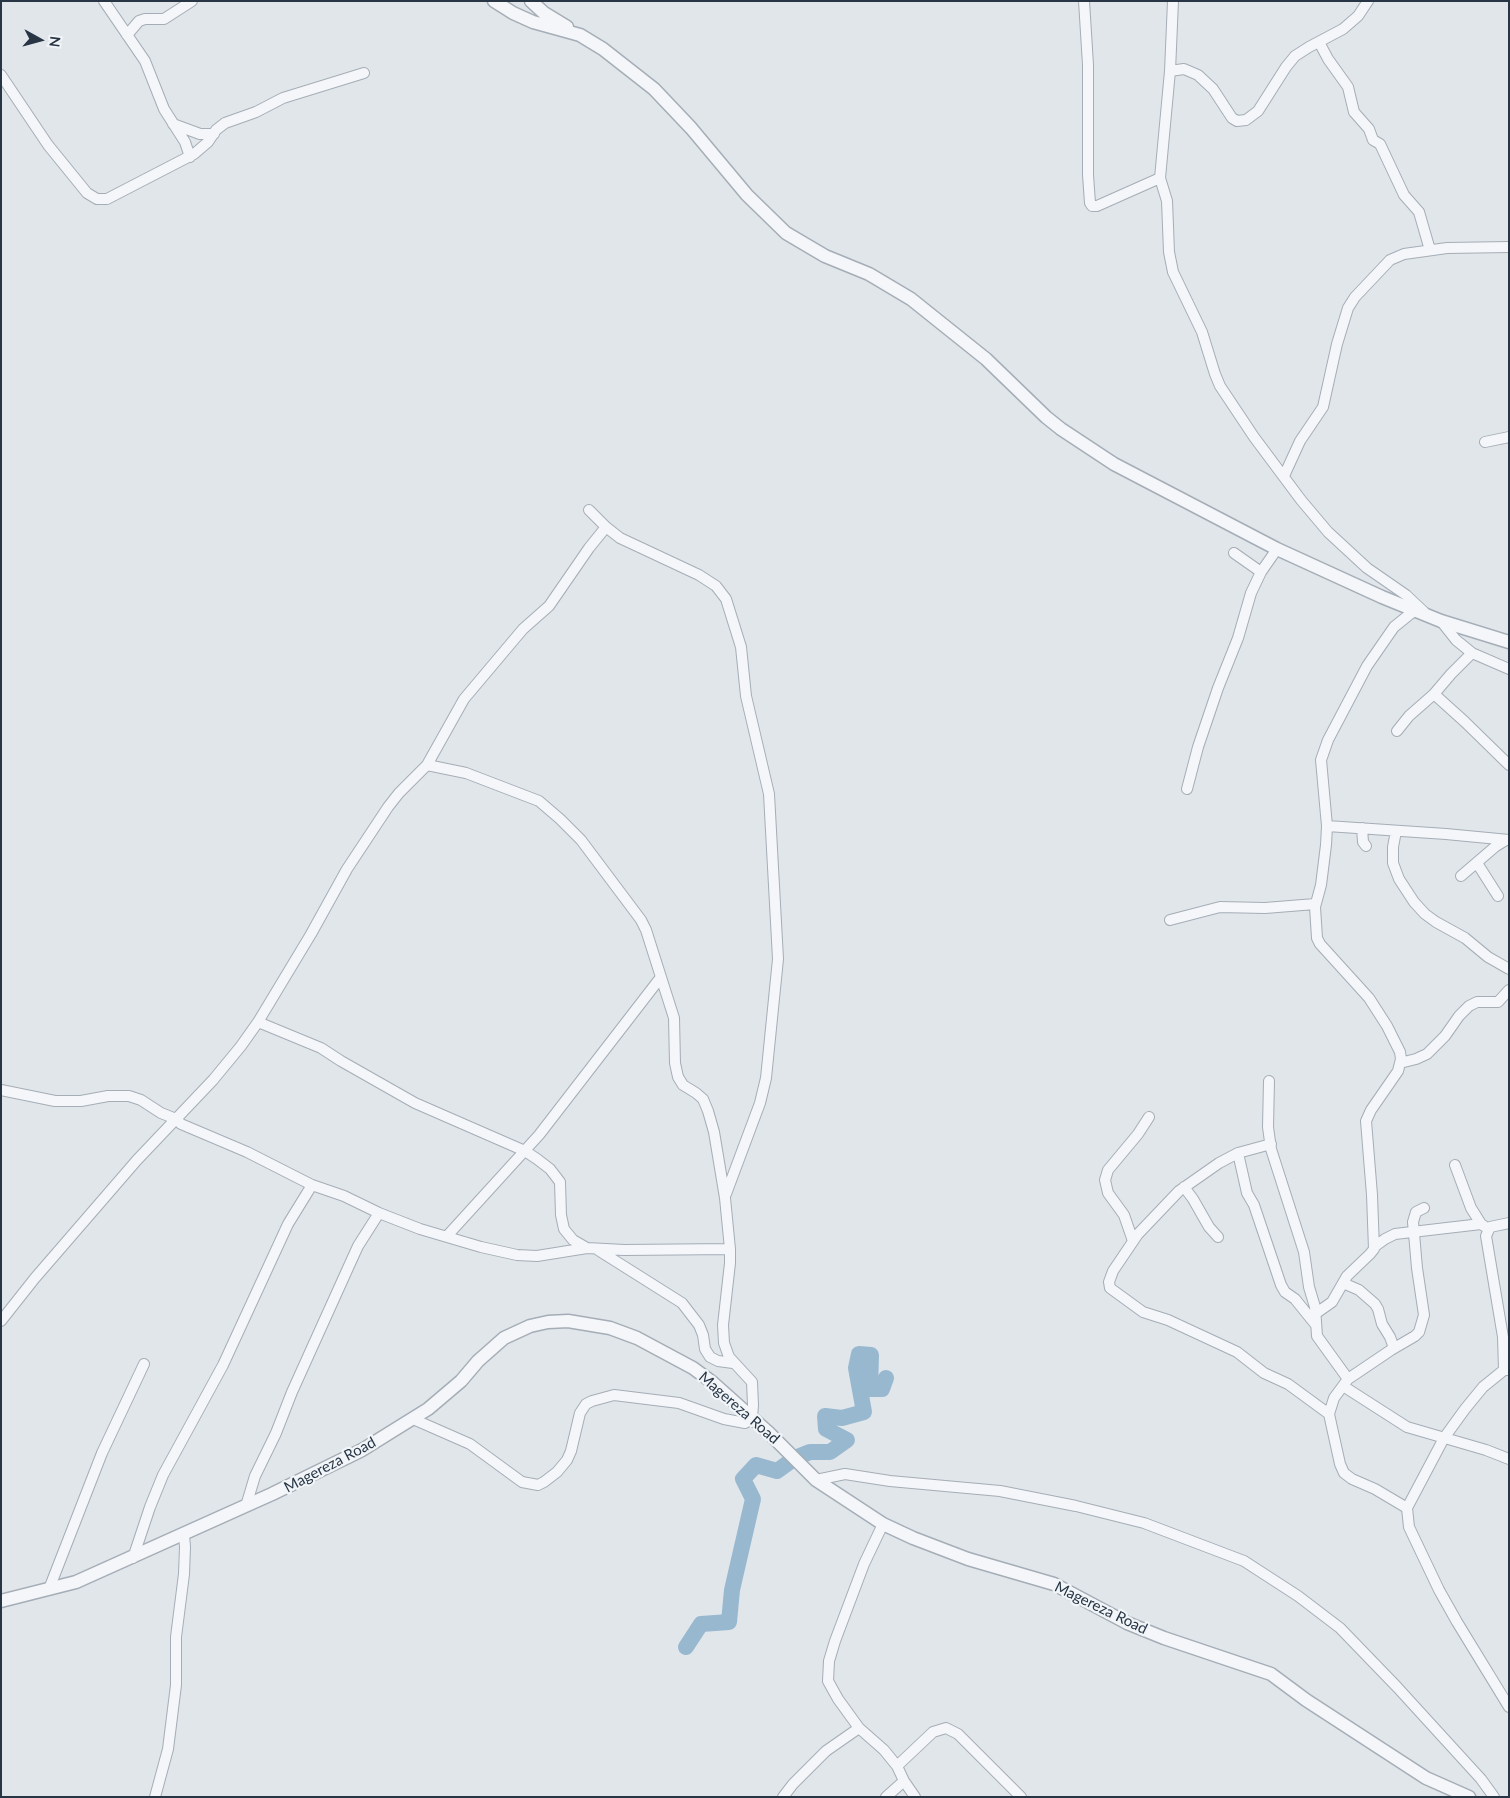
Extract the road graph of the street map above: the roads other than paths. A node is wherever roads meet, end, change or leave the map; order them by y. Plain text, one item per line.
1 (104, 1) edge
2 (192, 1) edge
3 (494, 1) edge
4 (531, 1) edge
5 (1084, 1) edge
6 (1173, 1) edge
7 (1368, 1) edge
8 (127, 35) junction
9 (580, 35) junction
10 (1318, 42) junction
11 (364, 72) dead end
12 (1170, 72) junction
13 (1, 75) edge
14 (173, 124) junction
15 (214, 134) junction
16 (190, 157) junction
17 (1160, 178) junction
18 (1509, 247) edge
19 (1430, 250) junction
20 (1509, 437) edge
21 (1485, 442) dead end
22 (1284, 476) junction
23 (589, 510) dead end
24 (606, 527) junction
25 (1277, 549) junction
26 (1234, 553) dead end
27 (1261, 572) junction
28 (1415, 610) junction
29 (1435, 619) junction
30 (1509, 642) edge
31 (1472, 653) junction
32 (1509, 669) edge
33 (1434, 694) junction
34 (1397, 731) dead end
35 (426, 765) junction
36 (1509, 765) edge
37 (1187, 789) dead end
38 (1327, 826) junction
39 (1362, 828) junction
40 (1396, 831) junction
41 (1508, 840) edge
42 (1366, 846) dead end
43 (1477, 863) junction
44 (1461, 876) dead end
45 (1498, 896) dead end
46 (1316, 904) junction
47 (1170, 920) dead end
48 (1509, 969) edge
49 (661, 977) junction
50 (1509, 990) edge
51 (258, 1022) junction
52 (1400, 1063) junction
53 (1269, 1081) dead end
54 (1, 1090) edge
55 (1149, 1117) dead end
56 (176, 1120) junction
57 (1270, 1144) junction
58 (525, 1151) junction
59 (1238, 1152) junction
60 (1455, 1165) dead end
61 (312, 1185) junction
62 (1184, 1187) junction
63 (725, 1198) junction
64 (1424, 1208) dead end
65 (379, 1213) junction
66 (1509, 1223) edge
67 (1485, 1226) junction
68 (1414, 1232) junction
69 (447, 1236) junction
70 (1218, 1237) dead end
71 (1133, 1241) junction
72 (1374, 1247) junction
73 (591, 1249) junction
74 (730, 1249) junction
75 (1343, 1283) junction
76 (1315, 1314) junction
77 (1, 1321) edge
78 (1316, 1325) junction
79 (1394, 1348) junction
80 (733, 1363) junction
81 (144, 1364) dead end
82 (1506, 1370) edge
83 (1346, 1383) junction
84 (1329, 1414) junction
85 (752, 1418) junction
86 (413, 1419) junction
87 (1444, 1438) junction
88 (1509, 1459) edge
89 (816, 1480) junction
90 (246, 1506) junction
91 (1407, 1508) junction
92 (883, 1524) junction
93 (184, 1535) junction
94 (133, 1558) junction
95 (49, 1589) junction
96 (1, 1601) edge
97 (1509, 1707) edge
98 (859, 1728) junction
99 (898, 1766) junction
100 (904, 1781) junction
101 (155, 1797) edge
102 (783, 1797) edge
103 (886, 1797) edge
104 (915, 1797) edge
105 (1021, 1797) edge
106 (1469, 1797) edge
107 (1494, 1797) edge

1 - 8 street
2 - 8 street
3 - 9 street
4 - 9 street
5 - 17 street
6 - 12 street
7 - 10 street
8 - 14 street
9 - 25 street
10 - 12 street
10 - 19 street
11 - 15 street
12 - 17 street
13 - 16 street
14 - 15 street
14 - 16 street
15 - 16 street
17 - 22 street
18 - 19 street
19 - 22 street
20 - 21 street
22 - 29 street
23 - 24 street
24 - 35 street
24 - 63 street
25 - 27 street
25 - 28 street
26 - 27 street
27 - 37 street
28 - 29 street
28 - 38 street
29 - 30 street
29 - 31 street
31 - 32 street
31 - 33 street
33 - 34 street
33 - 36 street
35 - 49 street
35 - 51 street
38 - 39 street
38 - 46 street
39 - 40 street
39 - 42 street
40 - 41 street
40 - 48 street
41 - 43 street
43 - 44 street
43 - 45 street
46 - 47 street
46 - 52 street
49 - 58 street
49 - 63 street
50 - 52 street
51 - 56 street
51 - 58 street
52 - 72 street
53 - 57 street
54 - 56 street
55 - 71 street
56 - 61 street
56 - 77 street
57 - 59 street
57 - 76 street
58 - 69 street
58 - 73 street
59 - 62 street
59 - 78 street
60 - 67 street
61 - 65 street
61 - 94 street
62 - 70 street
62 - 71 street
63 - 74 street
64 - 68 street
65 - 69 street
65 - 90 street
66 - 67 street
67 - 68 street
67 - 82 street
68 - 72 street
68 - 79 street
69 - 73 street
71 - 84 street
72 - 75 street
73 - 74 street
73 - 80 street
74 - 80 street
75 - 76 street
75 - 79 street
76 - 78 street
78 - 83 street
79 - 83 street
80 - 85 street
81 - 95 street
82 - 87 street
83 - 84 street
83 - 87 street
84 - 91 street
85 - 86 street, Magereza Road
85 - 86 street
85 - 89 street, Magereza Road
86 - 90 street, Magereza Road
87 - 88 street
87 - 91 street
89 - 92 street, Magereza Road
89 - 107 street
90 - 93 street, Magereza Road
91 - 97 street
92 - 98 street
92 - 106 street, Magereza Road
93 - 94 street, Magereza Road
93 - 101 street
94 - 95 street, Magereza Road
95 - 96 street, Magereza Road
98 - 99 street
98 - 102 street
99 - 100 street
99 - 105 street
100 - 103 street
100 - 104 street

